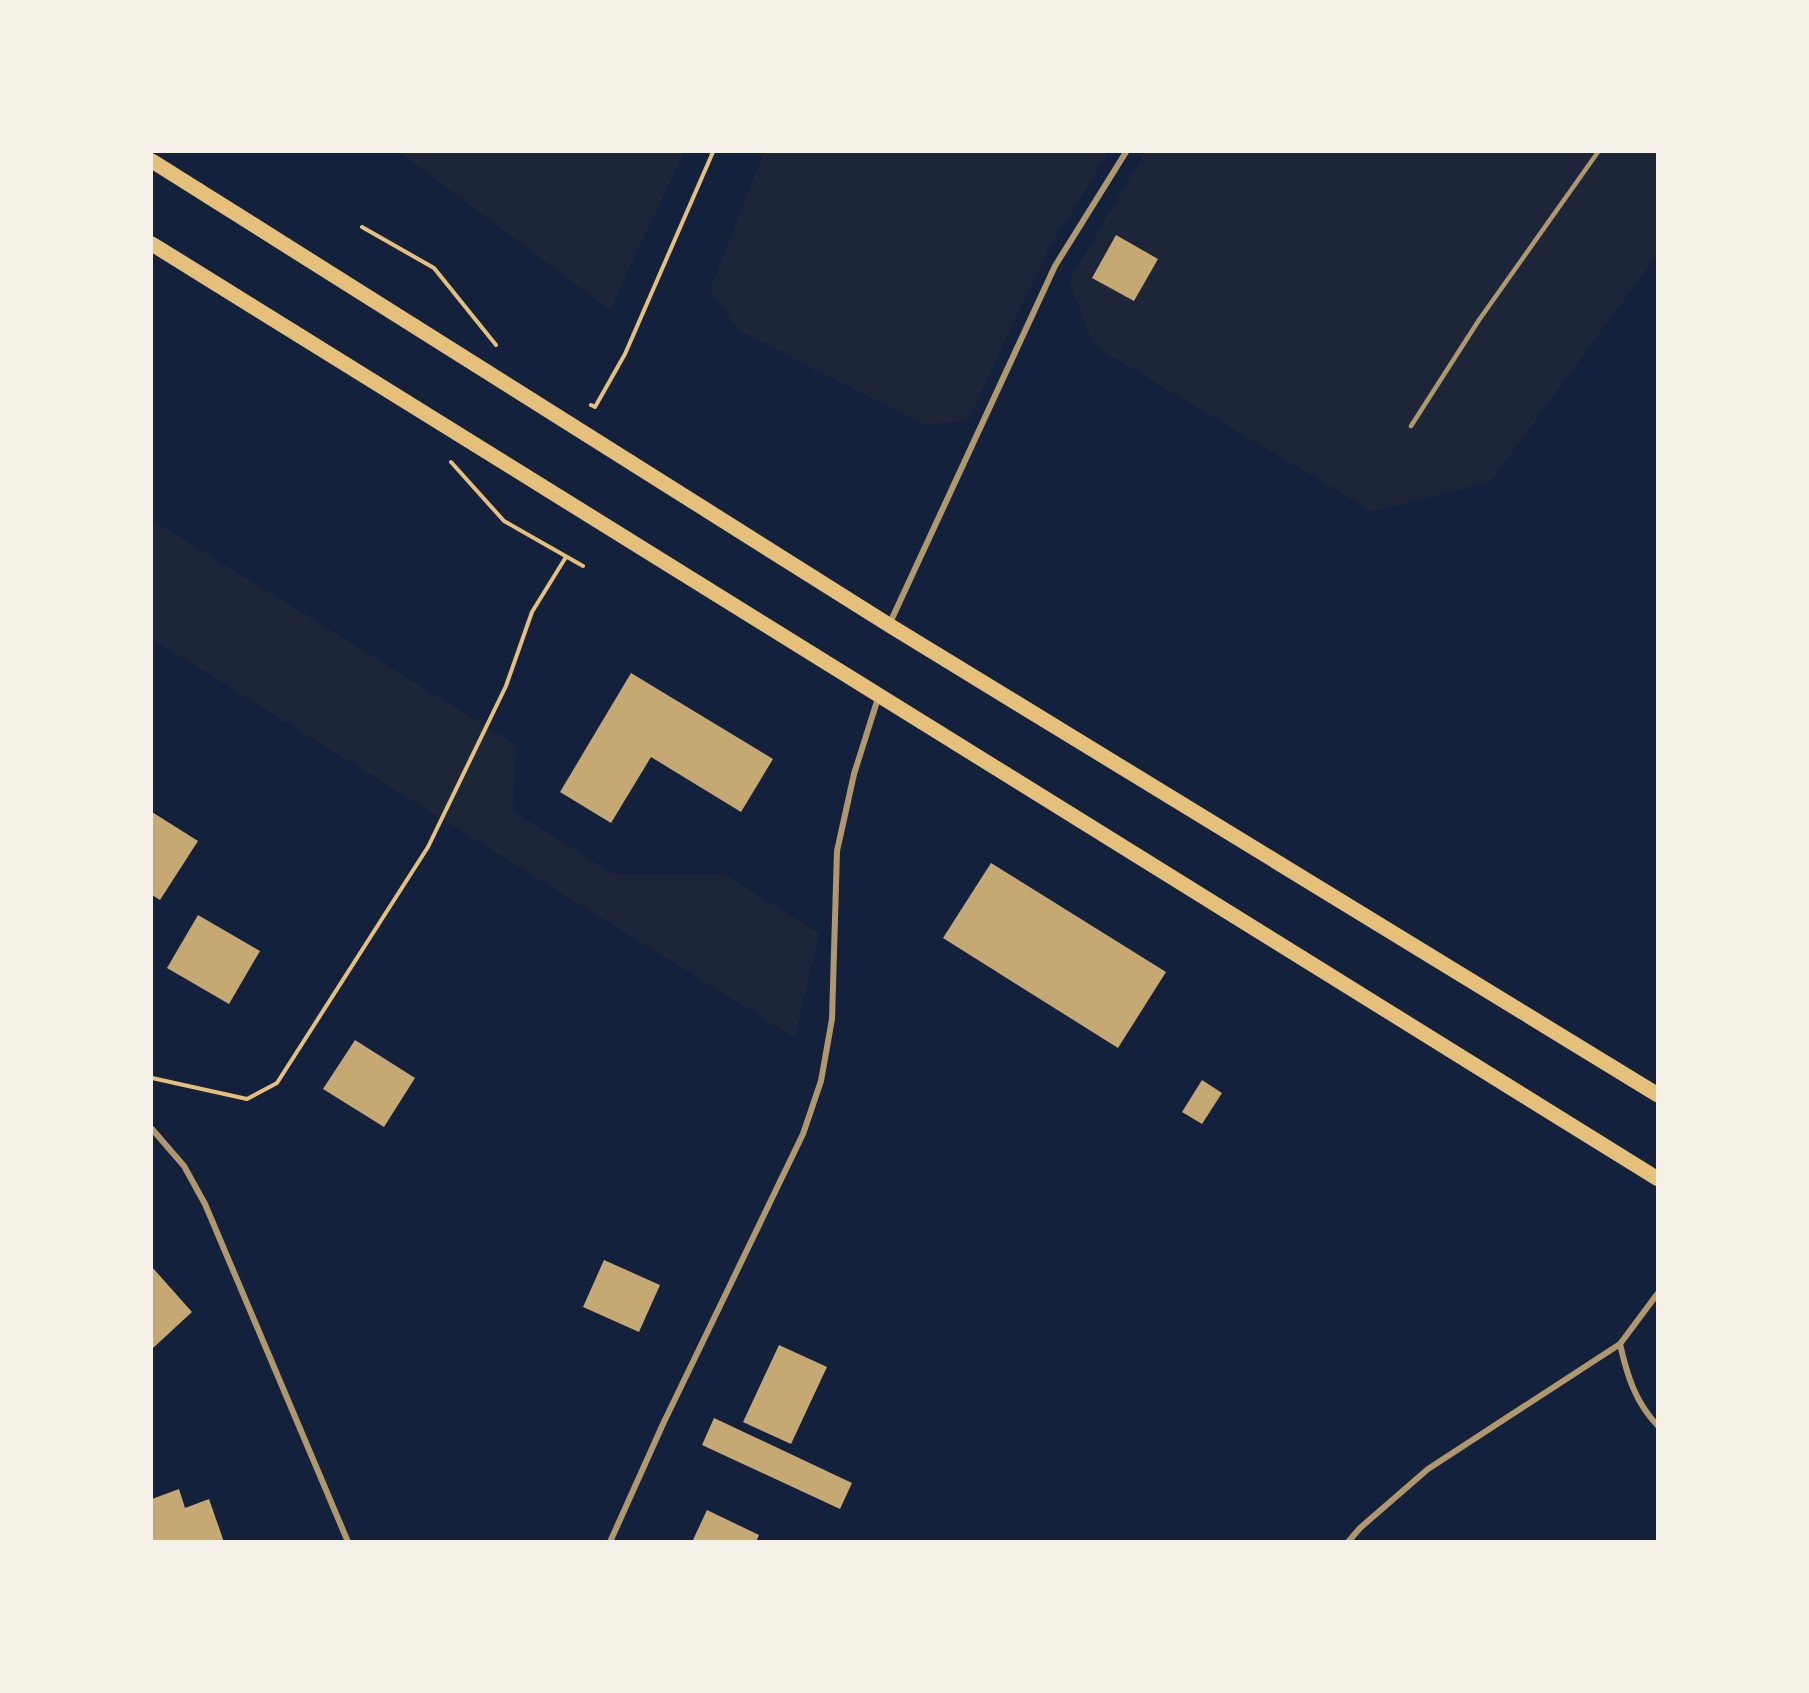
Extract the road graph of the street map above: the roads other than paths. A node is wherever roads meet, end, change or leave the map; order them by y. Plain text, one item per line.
1 (1126, 152) edge
2 (1598, 152) edge
3 (152, 160) edge
4 (152, 244) edge
5 (1411, 426) dead end
6 (889, 626) junction
7 (879, 695) junction
8 (1658, 1095) edge
9 (152, 1129) edge
10 (1658, 1179) edge
11 (1658, 1293) edge
12 (1620, 1344) junction
13 (1658, 1426) edge
14 (348, 1542) edge
15 (610, 1542) edge
16 (1348, 1542) edge

1 - 6 street
2 - 5 lane
3 - 6 main road
4 - 7 main road
6 - 8 main road
7 - 10 main road
7 - 15 street
9 - 14 street
11 - 12 street
12 - 13 street
12 - 16 street

